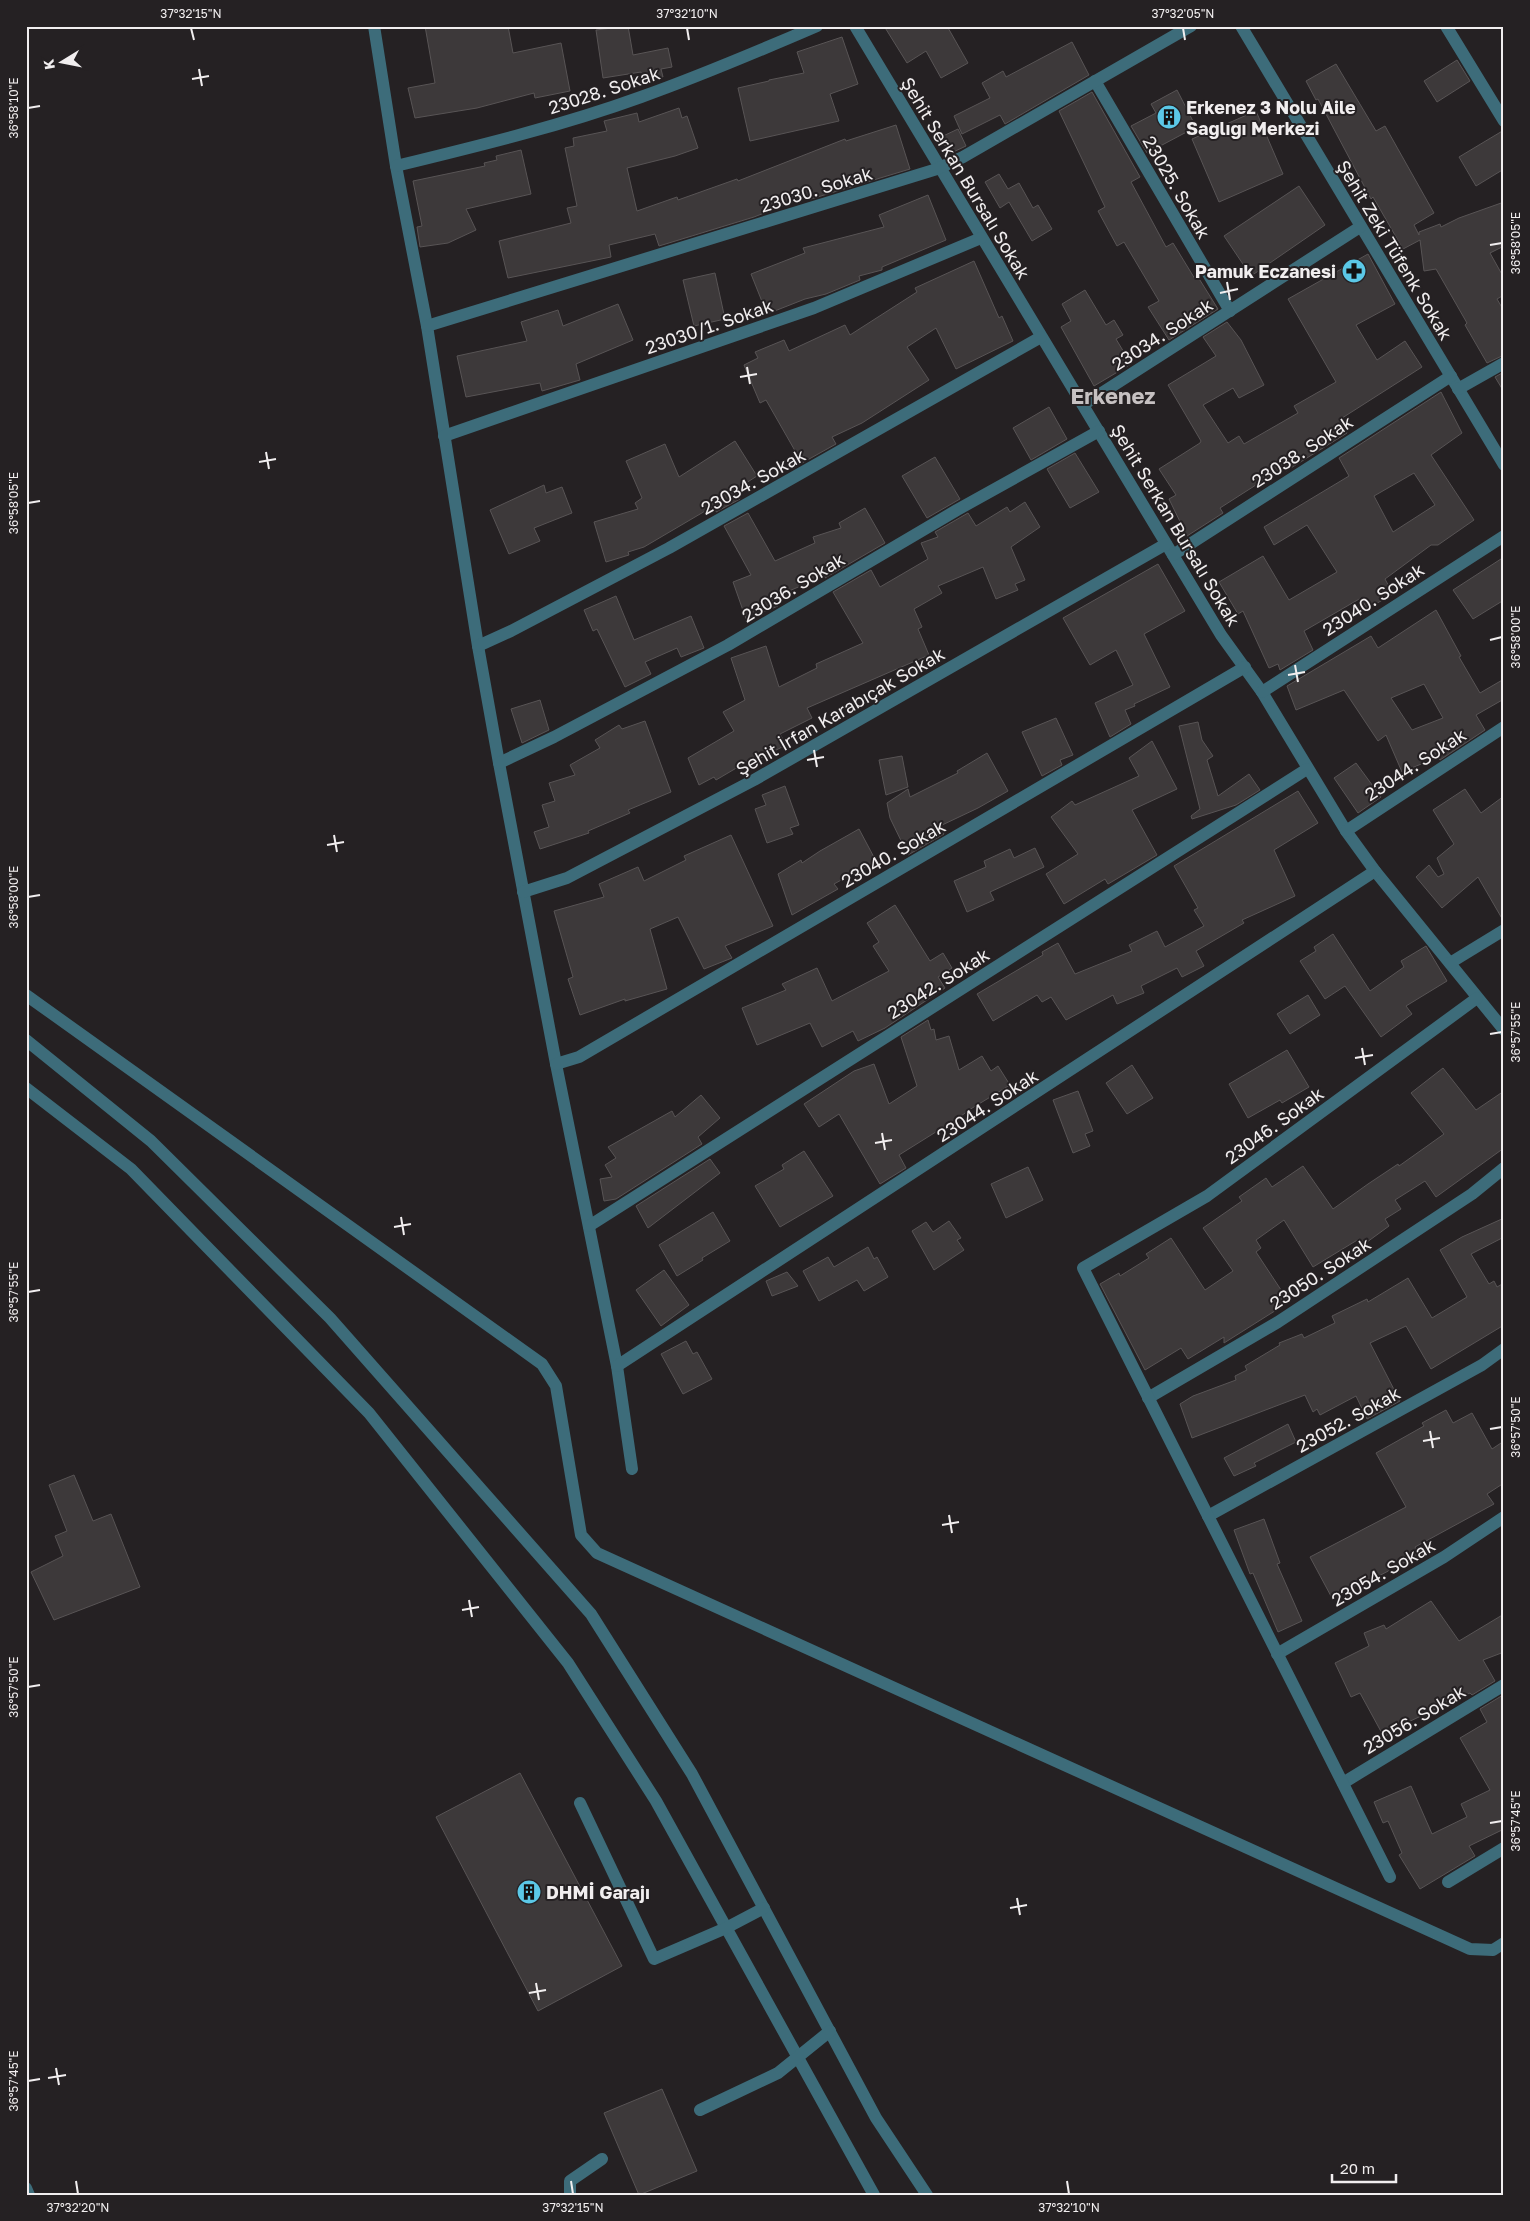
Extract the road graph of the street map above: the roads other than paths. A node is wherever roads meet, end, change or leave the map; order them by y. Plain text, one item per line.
1 (374, 26) edge
2 (817, 26) edge
3 (855, 26) edge
4 (1191, 26) edge
5 (1241, 26) edge
6 (1446, 26) edge
7 (1095, 82) junction
8 (1504, 120) edge
9 (396, 166) junction
10 (939, 168) junction
11 (1360, 226) junction
12 (981, 238) junction
13 (1230, 311) junction
14 (427, 326) junction
15 (1041, 337) junction
16 (1504, 363) edge
17 (1451, 376) junction
18 (1458, 389) junction
19 (1083, 405) junction
20 (1099, 432) junction
21 (444, 436) junction
22 (1504, 465) edge
23 (1504, 536) edge
24 (1166, 544) junction
25 (1173, 555) junction
26 (478, 646) junction
27 (1245, 667) junction
28 (1262, 692) junction
29 (1504, 727) edge
30 (499, 763) junction
31 (1307, 769) junction
32 (1346, 831) junction
33 (1375, 871) junction
34 (523, 892) junction
35 (1504, 930) edge
36 (1450, 963) junction
37 (26, 994) edge
38 (1477, 998) junction
39 (1504, 1030) edge
40 (26, 1040) edge
41 (556, 1064) junction
42 (26, 1088) edge
43 (1504, 1168) edge
44 (589, 1226) junction
45 (1504, 1349) edge
46 (616, 1366) junction
47 (1148, 1398) junction
48 (632, 1469) dead end
49 (1208, 1516) junction
50 (1504, 1517) edge
51 (1278, 1654) junction
52 (1504, 1685) edge
53 (1343, 1783) junction
54 (580, 1803) dead end
55 (1504, 1848) edge
56 (1390, 1877) dead end
57 (1448, 1882) dead end
58 (764, 1908) junction
59 (726, 1928) junction
60 (1504, 1943) edge
61 (830, 2031) junction
62 (798, 2058) junction
63 (700, 2110) dead end
64 (602, 2159) dead end
65 (26, 2188) edge
66 (30, 2195) edge
67 (570, 2195) edge
68 (874, 2195) edge
69 (927, 2195) edge

1 - 9 street
2 - 9 street, 23028. Sokak
3 - 10 street, Şehit Serkan Bursalı Sokak
4 - 7 street, 23030. Sokak
5 - 11 street, Şehit Zeki Tüfenk Sokak
6 - 8 street
7 - 10 street, 23030. Sokak
7 - 13 street, 23025. Sokak
9 - 14 street
10 - 12 street, Şehit Serkan Bursalı Sokak
10 - 14 street, 23030. Sokak
11 - 13 street, 23034. Sokak
11 - 17 street, Şehit Zeki Tüfenk Sokak
12 - 15 street, Şehit Serkan Bursalı Sokak
12 - 21 street, 23030/1. Sokak
13 - 19 street, 23034. Sokak
14 - 21 street
15 - 19 street, Şehit Serkan Bursalı Sokak
15 - 26 street, 23034. Sokak
16 - 18 street
17 - 18 street, Şehit Zeki Tüfenk Sokak
17 - 25 street, 23038. Sokak
18 - 22 street, Şehit Zeki Tüfenk Sokak
19 - 20 street, Şehit Serkan Bursalı Sokak
20 - 24 street, Şehit Serkan Bursalı Sokak
20 - 30 street, 23036. Sokak
21 - 26 street
23 - 28 street, 23040. Sokak
24 - 25 street, Şehit Serkan Bursalı Sokak
24 - 34 street, Şehit İrfan Karabıçak Sokak
25 - 27 street, Şehit Serkan Bursalı Sokak
26 - 30 street
27 - 28 street, Şehit Serkan Bursalı Sokak
27 - 41 street, 23040. Sokak
28 - 31 street, Şehit Serkan Bursalı Sokak
29 - 32 street, 23044. Sokak
30 - 34 street
31 - 32 street, Şehit Serkan Bursalı Sokak
31 - 44 street, 23042. Sokak
32 - 33 street, Şehit Serkan Bursalı Sokak
33 - 36 street, Şehit Serkan Bursalı Sokak
33 - 46 street, 23044. Sokak
34 - 41 street
35 - 36 street
36 - 38 street, Şehit Serkan Bursalı Sokak
37 - 60 street
38 - 39 street, Şehit Serkan Bursalı Sokak
38 - 47 street, 23046. Sokak
40 - 58 street
41 - 44 street
42 - 59 street
43 - 47 street, 23050. Sokak
44 - 46 street
45 - 49 street, 23052. Sokak
46 - 48 street
47 - 49 street
49 - 51 street
50 - 51 street, 23054. Sokak
51 - 53 street
52 - 53 street, 23056. Sokak
53 - 56 street
54 - 59 street
55 - 57 street
58 - 59 street
58 - 61 street
59 - 62 street
61 - 62 street
61 - 69 street
62 - 63 street
62 - 68 street
64 - 67 street
65 - 66 street

